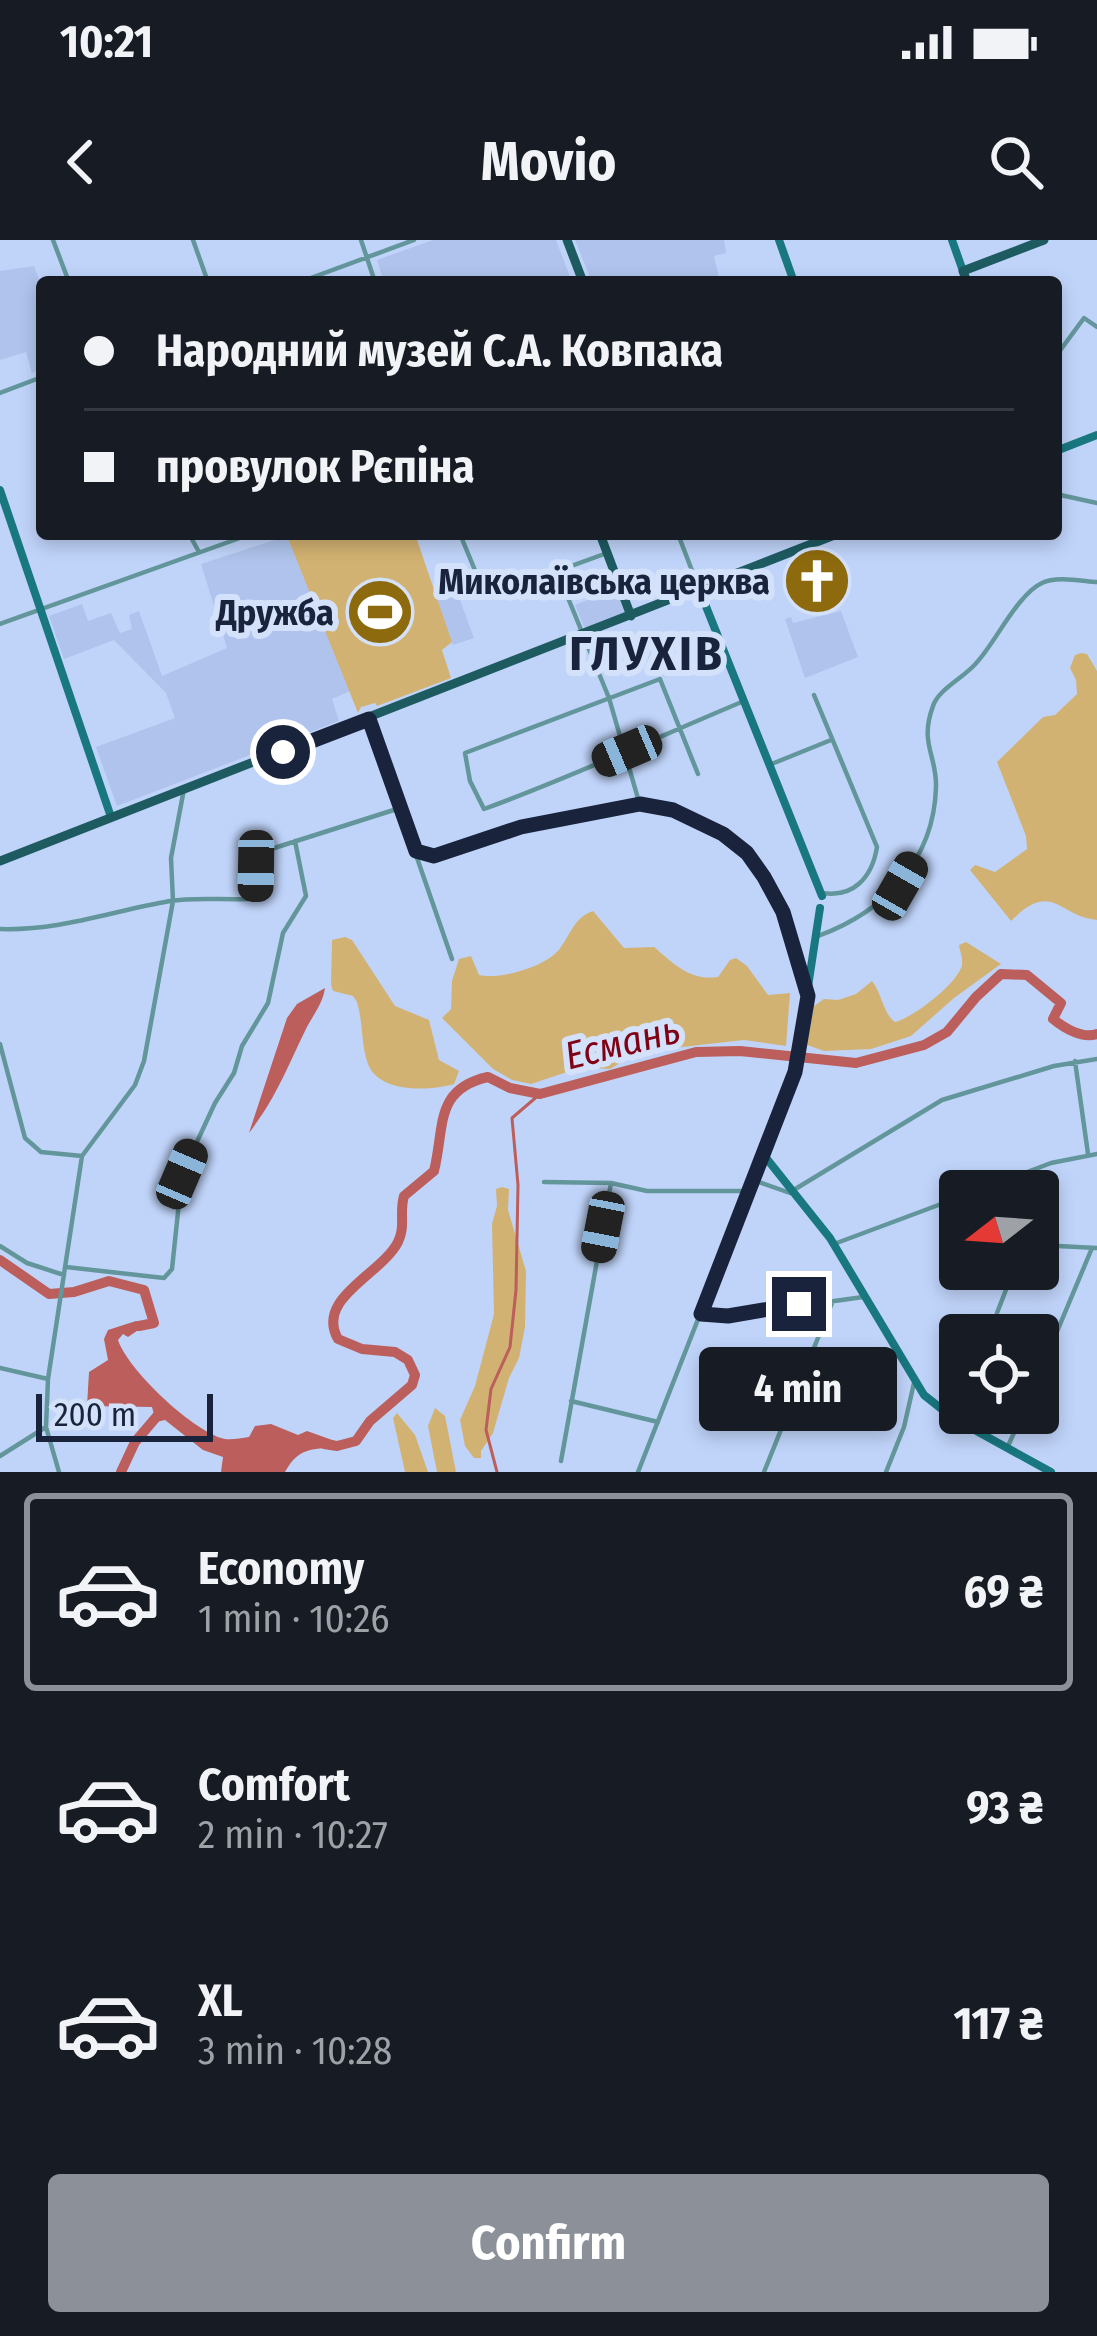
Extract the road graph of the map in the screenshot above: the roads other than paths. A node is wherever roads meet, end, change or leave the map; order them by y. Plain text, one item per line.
1 (52, 240) edge
2 (193, 240) edge
3 (362, 240) edge
4 (414, 240) edge
5 (568, 240) edge
6 (778, 240) edge
7 (952, 240) edge
8 (1044, 240) edge
9 (368, 257) junction
10 (67, 276) edge
11 (206, 276) edge
12 (316, 276) edge
13 (374, 276) edge
14 (581, 276) edge
15 (792, 276) edge
16 (965, 276) edge
17 (1097, 327) edge
18 (1062, 348) edge
19 (36, 379) edge
20 (0, 393) edge
21 (1097, 435) edge
22 (1062, 449) edge
23 (0, 490) edge
24 (1062, 495) edge
25 (1097, 503) edge
26 (192, 540) edge
27 (234, 540) edge
28 (462, 540) edge
29 (602, 540) edge
30 (680, 540) edge
31 (822, 540) edge
32 (199, 552) junction
33 (607, 553) junction
34 (557, 571) junction
35 (1097, 582) edge
36 (699, 589) junction
37 (39, 609) junction
38 (631, 616) junction
39 (0, 624) edge
40 (585, 634) junction
41 (814, 695) dead end
42 (609, 698) junction
43 (744, 701) junction
44 (369, 719) junction
45 (680, 728) junction
46 (832, 740) junction
47 (627, 751) junction
48 (769, 765) junction
49 (698, 775) dead end
50 (184, 789) junction
51 (640, 804) junction
52 (400, 808) junction
53 (111, 817) junction
54 (295, 841) junction
55 (416, 851) junction
56 (0, 860) edge
57 (822, 894) joint
58 (173, 901) junction
59 (820, 908) dead end
60 (0, 929) edge
61 (814, 938) junction
62 (452, 959) dead end
63 (808, 996) junction
64 (0, 1044) edge
65 (1097, 1059) edge
66 (1075, 1061) junction
67 (763, 1154) junction
68 (1088, 1154) junction
69 (1097, 1154) edge
70 (82, 1156) junction
71 (1033, 1170) edge
72 (753, 1180) junction
73 (544, 1181) dead end
74 (611, 1184) junction
75 (748, 1191) junction
76 (794, 1193) junction
77 (939, 1205) edge
78 (834, 1244) junction
79 (0, 1246) edge
80 (1059, 1246) edge
81 (1095, 1248) edge
82 (64, 1274) junction
83 (1006, 1290) edge
84 (863, 1298) junction
85 (832, 1303) junction
86 (997, 1313) dead end
87 (701, 1314) junction
88 (1059, 1329) edge
89 (0, 1368) edge
90 (48, 1379) junction
91 (914, 1383) junction
92 (571, 1401) junction
93 (658, 1422) junction
94 (46, 1427) junction
95 (1013, 1434) edge
96 (1007, 1448) junction
97 (0, 1456) edge
98 (561, 1461) dead end
99 (59, 1472) edge
100 (638, 1472) edge
101 (764, 1472) edge
102 (886, 1472) edge
103 (1051, 1472) edge

1 - 10 street
2 - 11 street
3 - 9 street
4 - 9 street
5 - 14 main road
6 - 15 street
7 - 16 street
8 - 16 main road
9 - 12 street
9 - 13 street
17 - 18 street
19 - 20 street
21 - 22 street
23 - 37 street
24 - 25 street
26 - 32 street
27 - 32 street
28 - 34 street
29 - 33 main road
30 - 36 street
31 - 36 main road
32 - 37 street
33 - 34 street
33 - 38 main road
34 - 40 street
35 - 61 street
36 - 38 main road
36 - 43 street
37 - 39 street
37 - 53 street
38 - 40 main road
40 - 42 street
40 - 44 main road
41 - 46 street
42 - 45 street
42 - 47 street
42 - 47 street
43 - 45 street
43 - 48 street
44 - 50 main road
44 - 52 street
45 - 47 street
45 - 49 street
46 - 48 street
46 - 57 street
47 - 51 street
48 - 57 street
50 - 53 main road
50 - 58 street
51 - 55 street
51 - 63 street
52 - 54 street
52 - 55 street
53 - 56 main road
54 - 58 street
54 - 82 street
55 - 62 street
58 - 60 street
58 - 70 street
59 - 61 street
61 - 63 street
63 - 67 street
64 - 70 street
65 - 66 street
66 - 68 street
66 - 76 street
67 - 72 street
67 - 76 street
68 - 69 street
68 - 71 street
70 - 82 street
72 - 75 street
72 - 76 street
73 - 74 street
74 - 75 street
74 - 92 street
75 - 87 street
76 - 78 street
77 - 78 street
78 - 84 street
79 - 82 street
80 - 81 street
81 - 88 street
82 - 90 street
83 - 86 street
84 - 85 street
84 - 91 street
85 - 87 street
85 - 101 street
87 - 93 street
89 - 90 street
90 - 94 street
91 - 96 street
91 - 102 street
92 - 93 street
92 - 98 street
93 - 100 street
94 - 97 street
94 - 99 street
95 - 96 street
96 - 103 street

